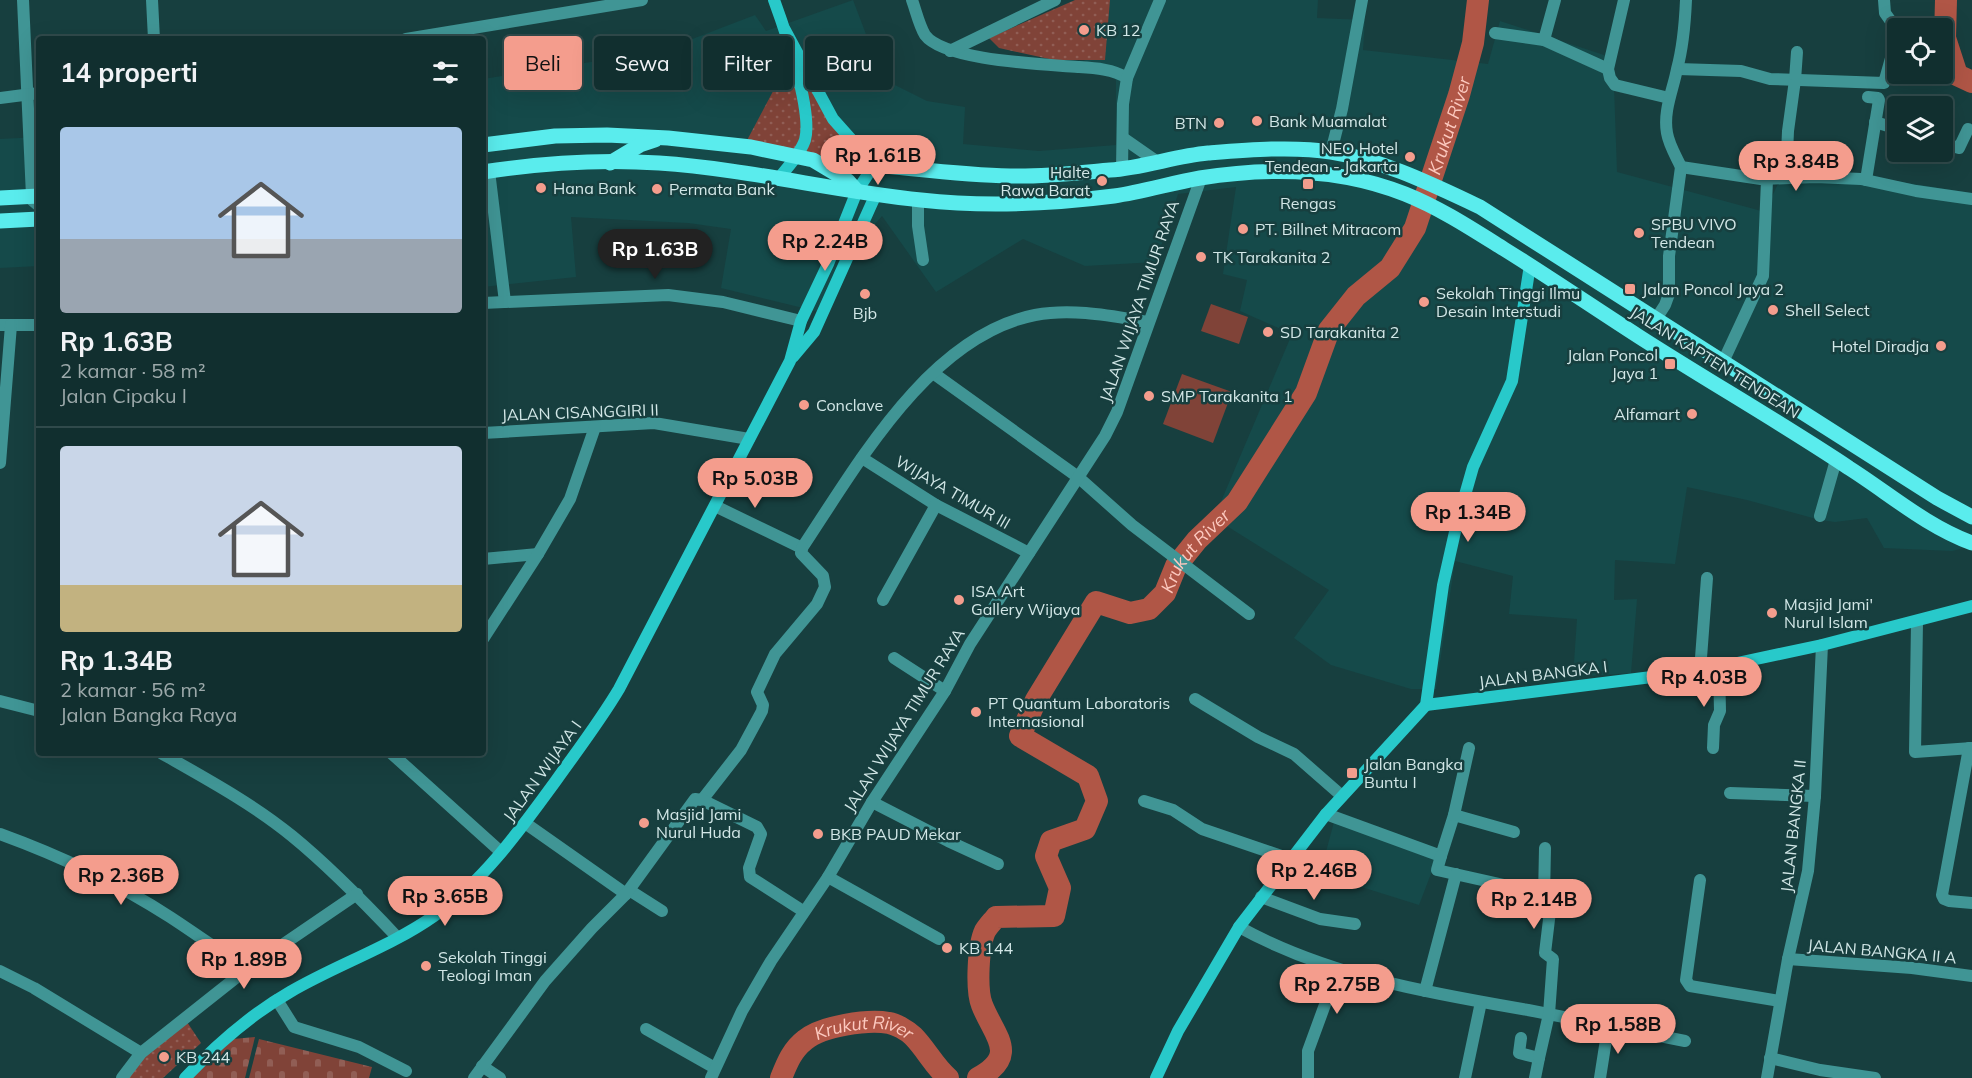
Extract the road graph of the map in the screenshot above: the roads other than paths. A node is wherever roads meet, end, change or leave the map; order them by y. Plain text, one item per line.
1 (23, 0) edge
2 (152, 0) edge
3 (774, 0) edge
4 (912, 0) edge
5 (1055, 0) edge
6 (1160, 0) edge
7 (1362, 0) edge
8 (1555, 0) edge
9 (1624, 0) edge
10 (1686, 0) edge
11 (1884, 0) edge
12 (636, 1) edge
13 (785, 30) junction
14 (1495, 33) dead end
15 (154, 36) edge
16 (424, 36) edge
17 (1544, 40) junction
18 (950, 51) junction
19 (1797, 52) dead end
20 (1608, 69) junction
21 (1678, 69) junction
22 (1127, 78) junction
23 (1795, 80) junction
24 (34, 93) edge
25 (1868, 97) dead end
26 (0, 98) edge
27 (1669, 98) junction
28 (1875, 122) junction
29 (1887, 126) edge
30 (1968, 129) dead end
31 (668, 138) junction
32 (1124, 138) junction
33 (491, 144) edge
34 (1953, 146) edge
35 (1331, 152) junction
36 (796, 155) junction
37 (1156, 161) junction
38 (549, 163) junction
39 (610, 163) junction
40 (874, 165) junction
41 (1681, 167) junction
42 (1122, 169) junction
43 (486, 171) edge
44 (1786, 177) junction
45 (779, 178) junction
46 (1201, 178) junction
47 (1767, 180) junction
48 (1866, 180) junction
49 (857, 191) junction
50 (876, 194) junction
51 (35, 199) edge
52 (1972, 199) edge
53 (918, 200) junction
54 (2, 209) edge
55 (33, 219) edge
56 (923, 260) dead end
57 (1530, 265) junction
58 (505, 302) junction
59 (486, 303) edge
60 (1656, 319) junction
61 (801, 321) junction
62 (1148, 322) junction
63 (5, 325) edge
64 (36, 325) edge
65 (790, 360) junction
66 (1723, 362) junction
67 (933, 373) junction
68 (595, 427) junction
69 (486, 433) edge
70 (750, 439) junction
71 (862, 458) junction
72 (1836, 460) junction
73 (0, 463) edge
74 (1078, 477) junction
75 (936, 505) junction
76 (715, 506) junction
77 (1820, 516) dead end
78 (1972, 517) edge
79 (1972, 543) edge
80 (802, 548) junction
81 (1029, 553) junction
82 (538, 554) junction
83 (486, 559) edge
84 (1707, 578) dead end
85 (883, 600) dead end
86 (1972, 606) edge
87 (1249, 614) dead end
88 (1917, 622) junction
89 (486, 634) edge
90 (1822, 645) junction
91 (894, 658) dead end
92 (1719, 667) junction
93 (1700, 671) junction
94 (945, 691) junction
95 (1195, 699) dead end
96 (0, 701) edge
97 (1426, 705) junction
98 (36, 710) edge
99 (1469, 748) dead end
100 (1713, 748) dead end
101 (1971, 748) edge
102 (166, 756) edge
103 (397, 756) edge
104 (1730, 793) dead end
105 (1342, 796) junction
106 (1815, 796) junction
107 (702, 800) junction
108 (1144, 801) dead end
109 (872, 802) junction
110 (1326, 814) junction
111 (1454, 815) junction
112 (525, 823) junction
113 (1514, 832) dead end
114 (0, 834) edge
115 (1545, 848) dead end
116 (501, 852) junction
117 (1441, 856) junction
118 (1290, 859) junction
119 (998, 864) dead end
120 (1456, 874) junction
121 (828, 877) junction
122 (1700, 880) dead end
123 (1504, 885) dead end
124 (628, 892) junction
125 (357, 894) junction
126 (1261, 897) junction
127 (1972, 903) edge
128 (662, 911) dead end
129 (804, 912) junction
130 (1355, 924) dead end
131 (1239, 927) junction
132 (397, 937) junction
133 (939, 939) dead end
134 (1788, 959) junction
135 (247, 969) junction
136 (1338, 969) junction
137 (0, 971) edge
138 (1972, 976) edge
139 (1425, 991) junction
140 (277, 1000) junction
141 (1780, 1001) junction
142 (1481, 1002) junction
143 (1549, 1014) junction
144 (1608, 1027) junction
145 (646, 1029) dead end
146 (1521, 1038) dead end
147 (1685, 1041) dead end
148 (141, 1053) junction
149 (1539, 1058) junction
150 (1770, 1058) junction
151 (482, 1066) junction
152 (406, 1071) dead end
153 (713, 1073) edge
154 (122, 1078) edge
155 (185, 1078) edge
156 (474, 1078) edge
157 (500, 1078) edge
158 (1156, 1078) edge
159 (1308, 1078) edge
160 (1465, 1078) edge
161 (1535, 1078) edge
162 (1600, 1078) edge
163 (1767, 1078) edge
164 (1875, 1078) edge

1 - 24 street
2 - 15 street
3 - 13 main road
4 - 18 street
5 - 18 street
6 - 22 street
7 - 35 street
8 - 17 street
9 - 20 street
10 - 21 street
11 - 23 street
12 - 16 street
13 - 36 main road
13 - 40 main road
14 - 17 street
17 - 20 street
18 - 22 street
19 - 23 street
20 - 27 street
21 - 23 street
21 - 27 street
22 - 32 street
23 - 44 street
24 - 26 street
24 - 51 street
25 - 28 street
27 - 41 street
28 - 29 street
28 - 48 street
30 - 34 street
31 - 33 main road
31 - 36 main road
31 - 39 main road
32 - 37 street
32 - 42 street
33 - 38 main road
35 - 37 main road, JALAN KAPTEN TENDEAN
35 - 60 main road, JALAN KAPTEN TENDEAN
36 - 45 main road
36 - 49 main road
37 - 42 main road, JALAN KAPTEN TENDEAN
38 - 39 main road, JALAN KAPTEN TENDEAN
38 - 43 main road, JALAN KAPTEN TENDEAN
39 - 45 main road, JALAN KAPTEN TENDEAN
40 - 42 main road, JALAN KAPTEN TENDEAN
40 - 49 main road, JALAN WIJAYA I
41 - 47 street
41 - 60 street
43 - 58 street
44 - 47 street
44 - 48 street
45 - 49 main road, JALAN KAPTEN TENDEAN
46 - 53 main road, JALAN KAPTEN TENDEAN
46 - 57 main road, JALAN KAPTEN TENDEAN
46 - 62 street, JALAN WIJAYA TIMUR RAYA
47 - 66 street
48 - 52 street
49 - 50 main road, JALAN KAPTEN TENDEAN
49 - 61 main road, JALAN WIJAYA I
50 - 53 main road, JALAN KAPTEN TENDEAN
50 - 65 main road, JALAN WIJAYA I
51 - 54 main road
53 - 56 street
54 - 55 main road
57 - 72 main road, JALAN KAPTEN TENDEAN
57 - 97 main road
58 - 59 street
58 - 61 street
60 - 66 main road, JALAN KAPTEN TENDEAN
61 - 65 main road, JALAN WIJAYA I
62 - 67 street
62 - 74 street, JALAN WIJAYA TIMUR RAYA
63 - 64 street
63 - 73 street
65 - 70 main road, JALAN WIJAYA I
66 - 78 main road, JALAN KAPTEN TENDEAN
67 - 71 street
67 - 74 street
68 - 69 street, JALAN CISANGGIRI II
68 - 70 street, JALAN CISANGGIRI II
68 - 82 street
70 - 76 main road, JALAN WIJAYA I
71 - 75 street, WIJAYA TIMUR III
71 - 80 street
72 - 77 street
72 - 79 main road, JALAN KAPTEN TENDEAN
74 - 81 street, JALAN WIJAYA TIMUR RAYA
74 - 87 street
75 - 81 street, WIJAYA TIMUR III
75 - 85 street
76 - 80 street
76 - 112 main road, JALAN WIJAYA I
80 - 107 street
81 - 94 street, JALAN WIJAYA TIMUR RAYA
82 - 83 street
82 - 89 street
84 - 93 street
86 - 88 main road, JALAN BANGKA I
88 - 90 main road, JALAN BANGKA I
88 - 101 street
90 - 92 main road, JALAN BANGKA I
90 - 106 street, JALAN BANGKA II
91 - 94 street
92 - 93 main road, JALAN BANGKA I
92 - 100 street
93 - 97 main road, JALAN BANGKA I
94 - 109 street, JALAN WIJAYA TIMUR RAYA
95 - 105 street
96 - 98 street
97 - 105 main road
99 - 111 street
101 - 127 street
102 - 125 street
103 - 116 street
104 - 106 street
105 - 110 main road
106 - 134 street, JALAN BANGKA II
107 - 124 street
107 - 129 street
108 - 118 street
109 - 119 street
109 - 121 street, JALAN WIJAYA TIMUR RAYA
110 - 117 street
110 - 118 main road
111 - 113 street
111 - 117 street
112 - 116 main road, JALAN WIJAYA I
112 - 124 street
114 - 135 street
115 - 143 street
116 - 132 main road, JALAN WIJAYA I
117 - 120 street
118 - 126 main road
120 - 123 street
120 - 139 street
121 - 129 street, JALAN WIJAYA TIMUR RAYA
121 - 133 street
122 - 141 street
124 - 128 street
124 - 151 street
125 - 132 street
125 - 135 street
126 - 130 street
126 - 131 main road
129 - 153 street, JALAN WIJAYA TIMUR RAYA
131 - 136 street
131 - 158 main road
132 - 140 main road, JALAN WIJAYA I
134 - 138 street, JALAN BANGKA II A
134 - 141 street, JALAN BANGKA II
135 - 148 street
136 - 139 street
136 - 159 street
137 - 148 street
139 - 142 street
140 - 152 street
140 - 155 main road, JALAN WIJAYA I
141 - 150 street, JALAN BANGKA II
142 - 143 street
142 - 160 street
143 - 144 street
143 - 149 street
144 - 147 street
144 - 162 street
145 - 153 street
146 - 149 street
148 - 154 street
149 - 161 street
150 - 163 street, JALAN BANGKA II
150 - 164 street
151 - 156 street
151 - 157 street

